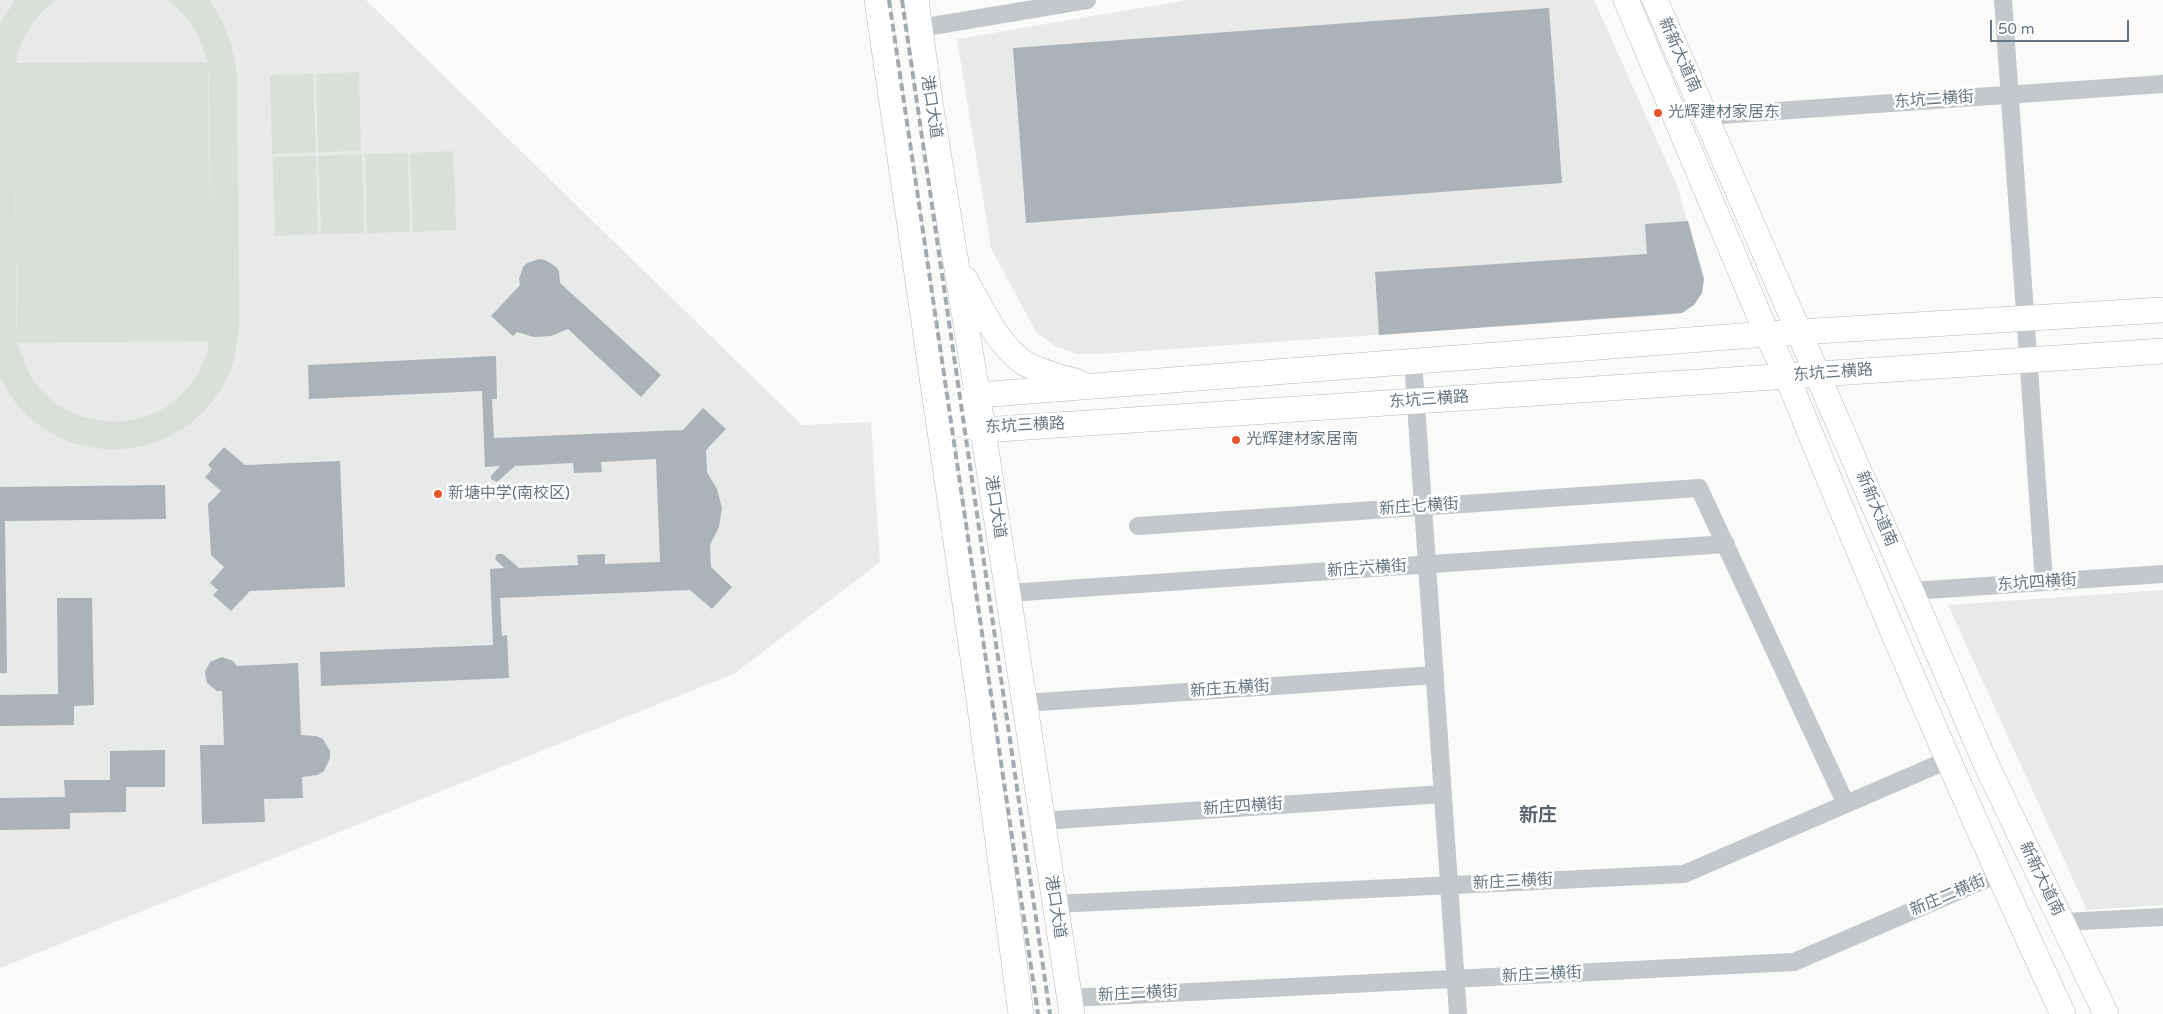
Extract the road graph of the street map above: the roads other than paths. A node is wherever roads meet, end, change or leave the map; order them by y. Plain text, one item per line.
1 (877, 0) edge
2 (916, 0) edge
3 (1087, 0) edge
4 (1626, 0) edge
5 (1655, 0) edge
6 (2003, 0) edge
7 (920, 28) junction
8 (2163, 84) edge
9 (2010, 94) junction
10 (1706, 116) junction
11 (957, 265) junction
12 (2163, 310) edge
13 (2025, 318) junction
14 (1800, 332) junction
15 (1767, 334) junction
16 (2163, 351) edge
17 (2028, 360) junction
18 (1413, 361) junction
19 (1818, 373) junction
20 (1787, 376) junction
21 (1095, 386) junction
22 (978, 396) junction
23 (1416, 401) junction
24 (939, 419) junction
25 (983, 430) junction
26 (1423, 507) junction
27 (1138, 526) dead end
28 (1726, 544) junction
29 (1427, 564) junction
30 (2163, 574) edge
31 (2044, 582) junction
32 (1912, 591) junction
33 (1008, 593) junction
34 (1435, 675) junction
35 (1025, 703) junction
36 (1948, 760) junction
37 (1443, 794) junction
38 (1846, 804) junction
39 (1042, 821) junction
40 (1998, 874) junction
41 (1449, 885) junction
42 (1055, 904) junction
43 (2163, 917) edge
44 (2062, 922) junction
45 (1456, 979) junction
46 (1070, 1006) edge
47 (1021, 1014) edge
48 (1458, 1014) edge
49 (2063, 1014) edge
50 (2106, 1014) edge

1 - 24 street
2 - 7 street, 港口大道
3 - 7 street
4 - 15 street, 新新大道南
5 - 10 street, 新新大道南
6 - 9 street
7 - 11 street, 港口大道
8 - 9 street, 东坑二横街
9 - 10 street, 东坑二横街
9 - 13 street
10 - 14 street, 新新大道南
11 - 21 street
11 - 22 street, 港口大道
12 - 13 street, 东坑三横路
13 - 14 street, 东坑三横路
13 - 17 street
14 - 15 street, 东坑三横路
14 - 19 street, 新新大道南
15 - 18 street, 东坑三横路
15 - 20 street, 新新大道南
16 - 17 street, 东坑三横路
17 - 19 street, 东坑三横路
17 - 31 street
18 - 21 street, 东坑三横路
18 - 23 street
19 - 20 street, 东坑三横路
19 - 32 street, 新新大道南
20 - 23 street, 东坑三横路
20 - 36 street, 新新大道南
21 - 22 street, 东坑三横路
22 - 24 street, 东坑三横路
22 - 25 street, 港口大道
23 - 25 street, 东坑三横路
23 - 26 street
24 - 25 street, 东坑三横路
24 - 47 street
25 - 33 street, 港口大道
26 - 27 street, 新庄七横街
26 - 28 street, 新庄七横街
26 - 29 street
28 - 29 street, 新庄六横街
28 - 38 street
29 - 33 street, 新庄六横街
29 - 34 street
30 - 31 street, 东坑四横街
31 - 32 street, 东坑四横街
32 - 44 street, 新新大道南
33 - 35 street, 港口大道
34 - 35 street, 新庄五横街
34 - 37 street
35 - 39 street, 港口大道
36 - 38 street, 新庄三横街
36 - 40 street, 新新大道南
37 - 39 street, 新庄四横街
37 - 41 street
38 - 41 street, 新庄三横街
39 - 42 street, 港口大道
40 - 45 street, 新庄二横街
40 - 49 street, 新新大道南
41 - 42 street, 新庄三横街
41 - 45 street
42 - 46 street, 港口大道
43 - 44 street
44 - 50 street, 新新大道南
45 - 46 street, 新庄二横街
45 - 48 street

